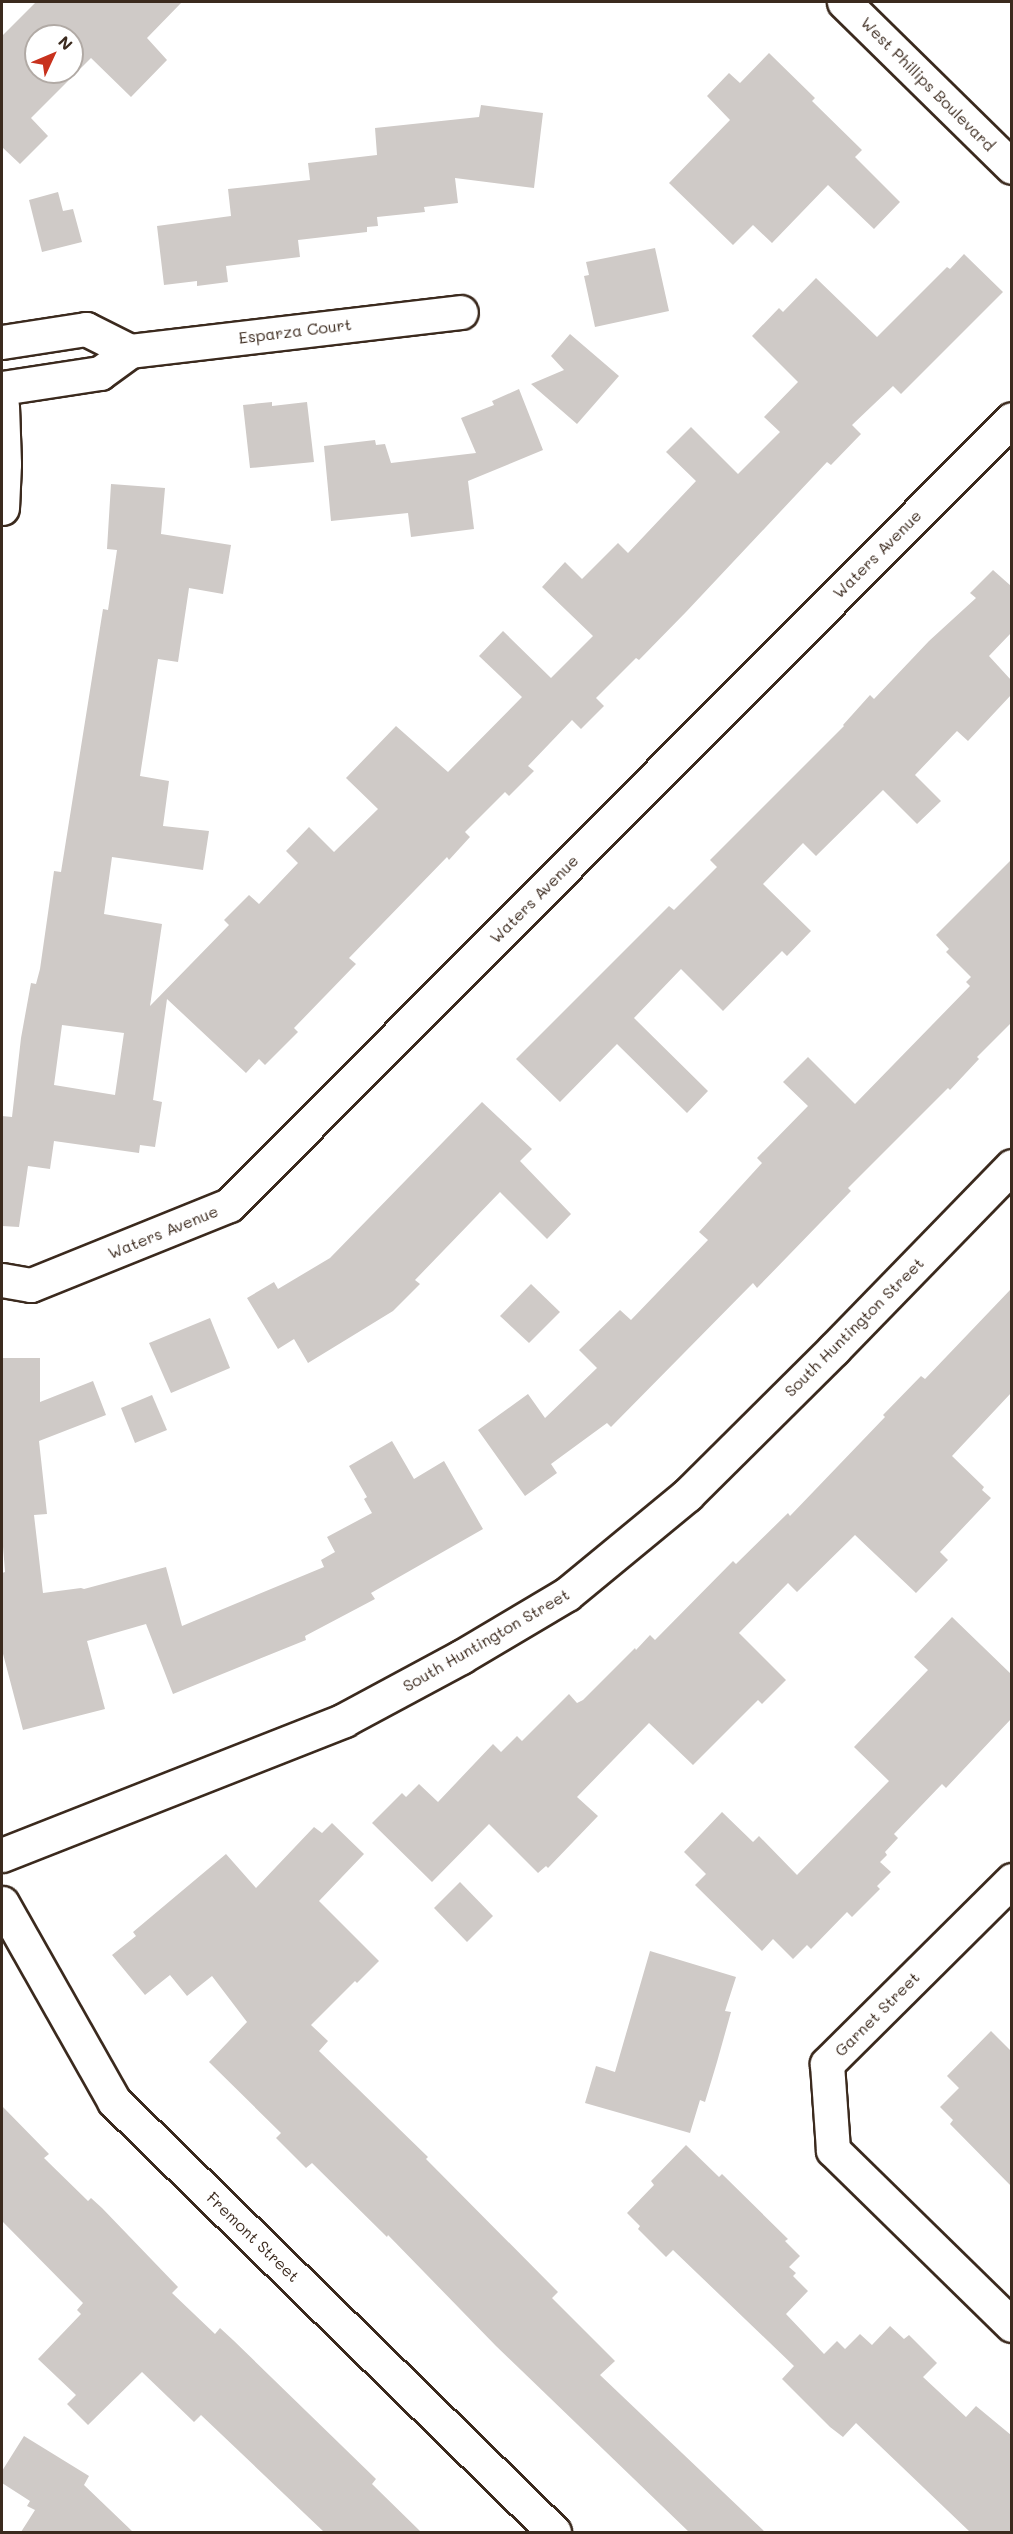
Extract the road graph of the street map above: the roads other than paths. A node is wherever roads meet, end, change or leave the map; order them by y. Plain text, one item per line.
1 (844, 2) edge
2 (1011, 167) edge
3 (461, 312) dead end
4 (2, 342) edge
5 (130, 351) junction
6 (2, 388) edge
7 (2, 406) edge
8 (1011, 419) edge
9 (2, 508) edge
10 (1011, 1166) edge
11 (2, 1280) edge
12 (2, 1855) edge
13 (1011, 1880) edge
14 (2, 1903) edge
15 (1011, 2325) edge
16 (554, 2532) edge

1 - 2 street, West Phillips Boulevard
3 - 5 street, Esparza Court
4 - 5 street
5 - 6 street, Esparza Court
7 - 9 street
8 - 11 street, Waters Avenue
10 - 12 street, South Huntington Street
13 - 15 street, Garnet Street
14 - 16 street, Fremont Street

